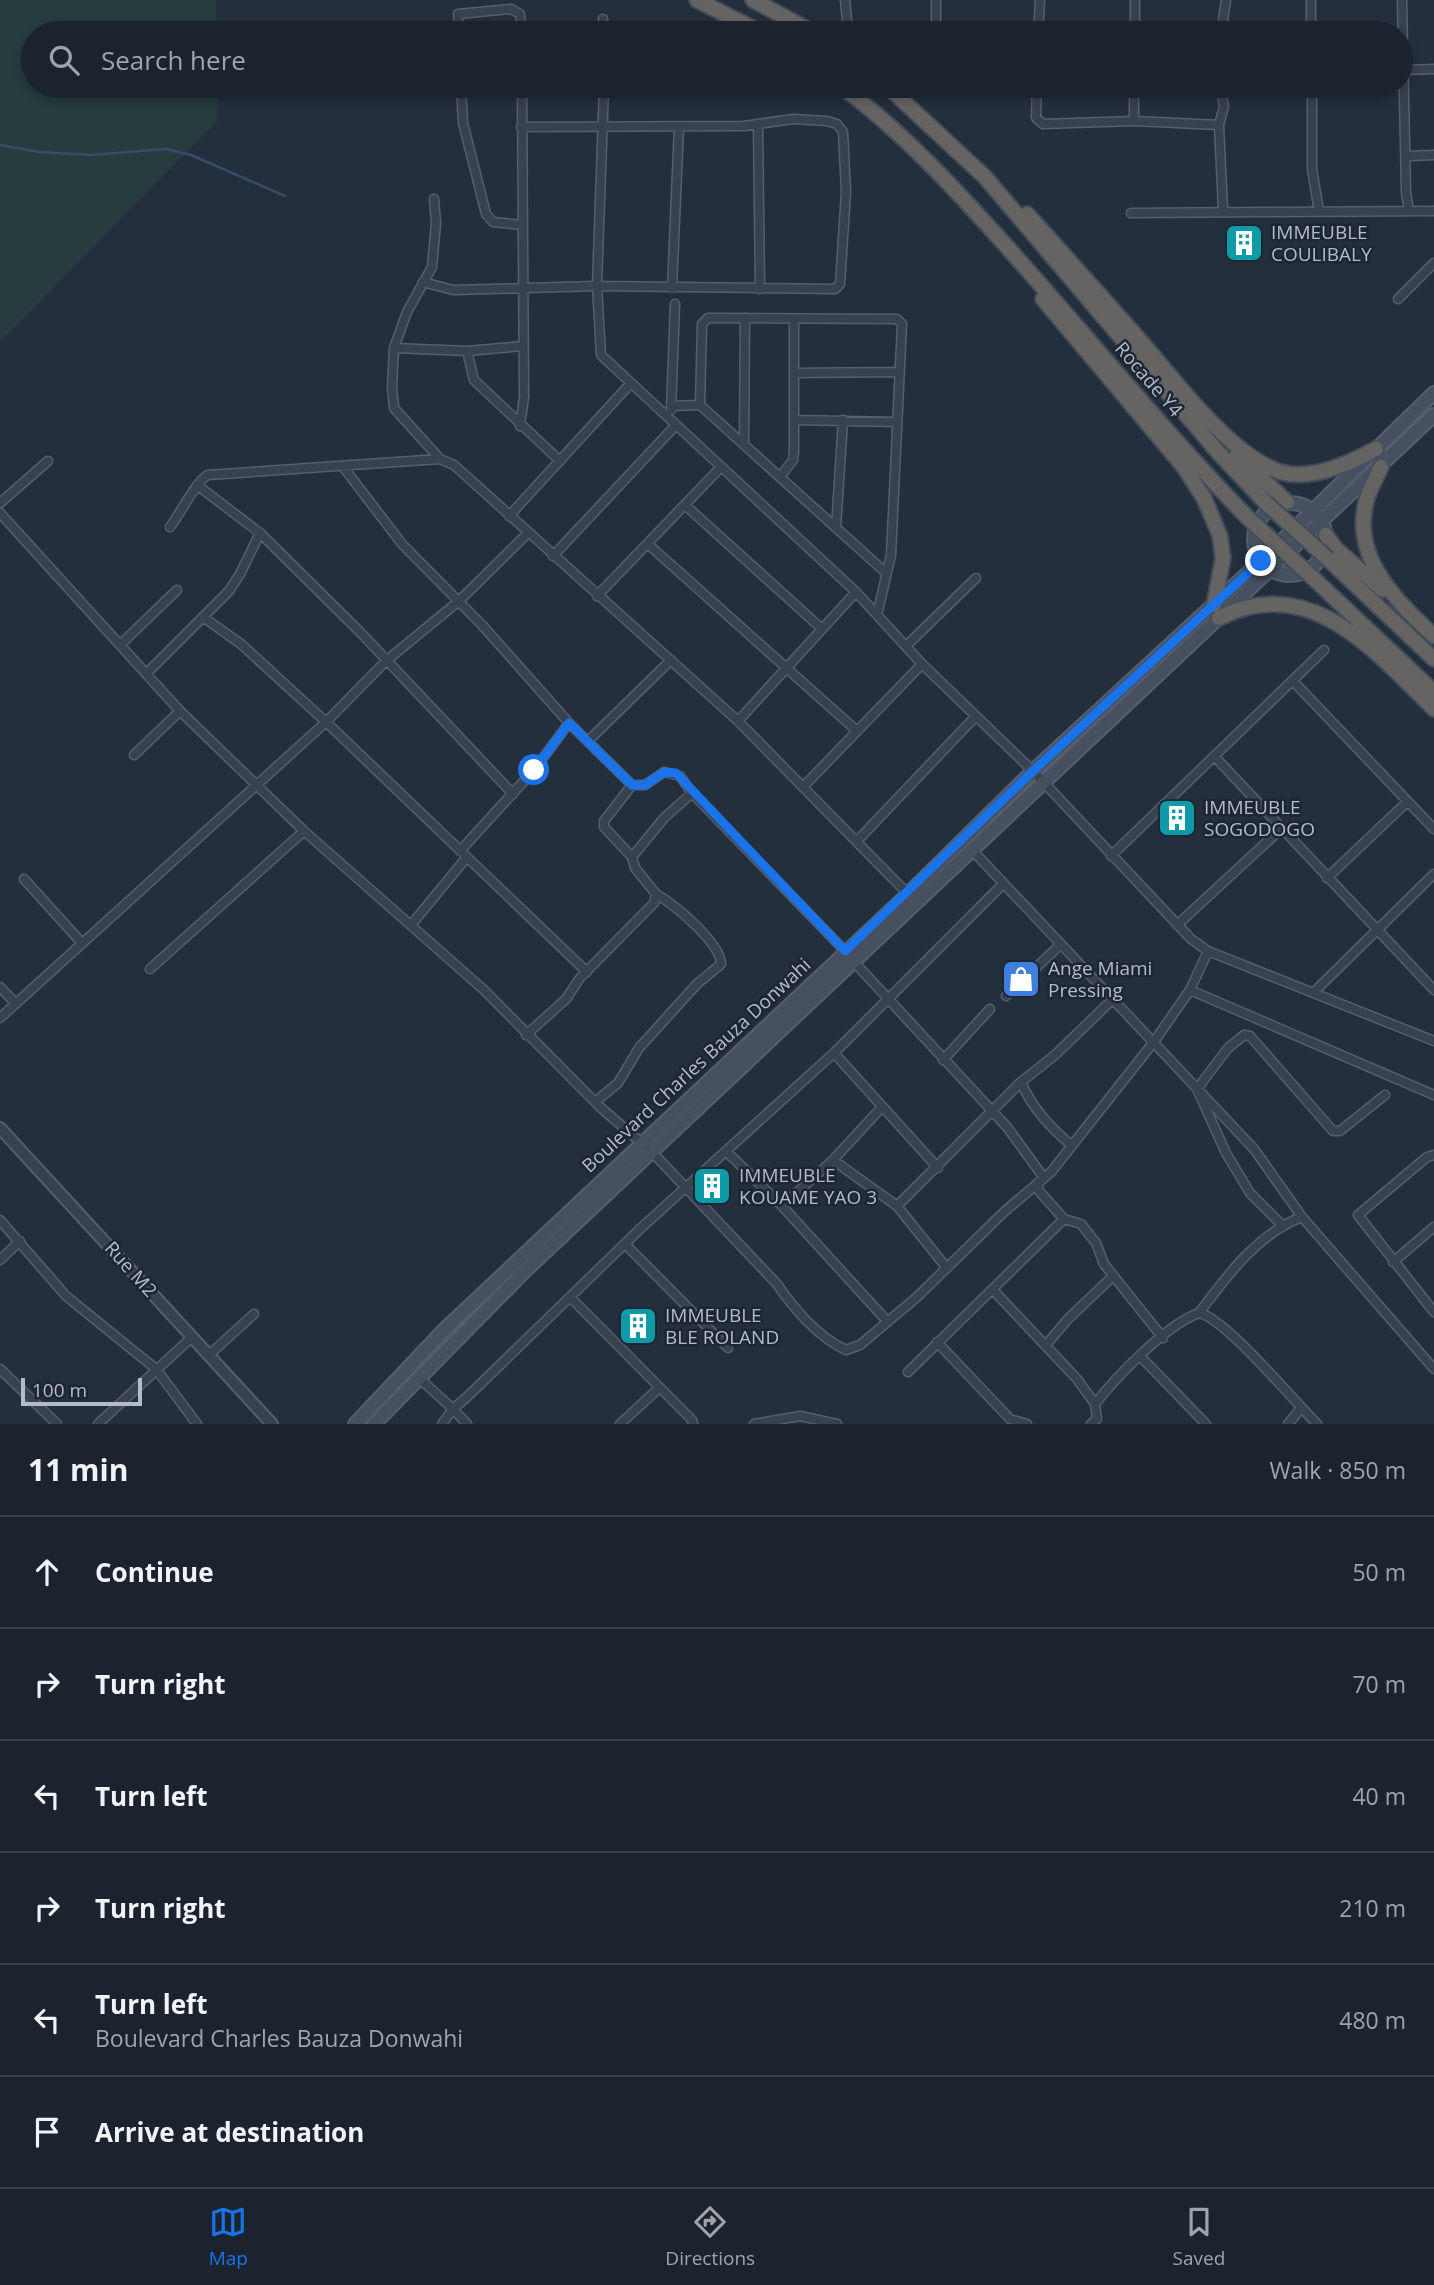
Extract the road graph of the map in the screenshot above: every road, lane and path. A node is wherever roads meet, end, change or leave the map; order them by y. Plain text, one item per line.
1 (697, 0) edge
2 (753, 0) edge
3 (845, 0) edge
4 (936, 0) edge
5 (1040, 0) edge
6 (1135, 0) edge
7 (1226, 0) edge
8 (1311, 0) edge
9 (1402, 0) edge
10 (458, 21) edge
11 (521, 21) edge
12 (738, 21) edge
13 (792, 21) edge
14 (847, 21) edge
15 (936, 21) edge
16 (1039, 21) edge
17 (1135, 21) edge
18 (1223, 21) edge
19 (1311, 21) edge
20 (1403, 21) edge
21 (1434, 69) edge
22 (1413, 70) edge
23 (462, 98) edge
24 (522, 98) edge
25 (604, 98) edge
26 (857, 98) edge
27 (900, 98) edge
28 (1037, 98) edge
29 (1134, 98) edge
30 (1222, 98) edge
31 (1312, 98) edge
32 (1406, 98) edge
33 (1134, 121) junction
34 (758, 124) junction
35 (1219, 125) junction
36 (521, 127) junction
37 (679, 127) junction
38 (605, 128) junction
39 (1434, 155) edge
40 (1408, 156) junction
41 (985, 177) junction
42 (434, 199) dead end
43 (1223, 210) junction
44 (1319, 211) junction
45 (1409, 211) junction
46 (1434, 211) edge
47 (1131, 213) dead end
48 (980, 217) junction
49 (522, 225) junction
50 (1434, 263) edge
51 (423, 282) junction
52 (597, 286) junction
53 (522, 288) junction
54 (672, 288) junction
55 (760, 289) junction
56 (1398, 299) dead end
57 (676, 304) dead end
58 (745, 318) junction
59 (794, 319) junction
60 (523, 346) junction
61 (394, 348) junction
62 (467, 351) junction
63 (900, 372) junction
64 (794, 373) junction
65 (631, 383) junction
66 (1434, 393) edge
67 (699, 405) junction
68 (671, 407) junction
69 (1434, 415) edge
70 (794, 419) junction
71 (843, 420) junction
72 (1209, 421) junction
73 (897, 422) junction
74 (673, 423) junction
75 (520, 426) junction
76 (744, 445) junction
77 (1376, 449) junction
78 (440, 459) junction
79 (48, 461) dead end
80 (560, 461) junction
81 (721, 467) junction
82 (1184, 467) junction
83 (1381, 467) junction
84 (344, 468) junction
85 (779, 477) junction
86 (197, 485) junction
87 (1287, 502) junction
88 (0, 503) edge
89 (685, 505) junction
90 (0, 513) edge
91 (1317, 514) junction
92 (509, 516) junction
93 (170, 527) dead end
94 (836, 528) junction
95 (260, 533) junction
96 (1254, 533) junction
97 (527, 534) junction
98 (1326, 535) junction
99 (649, 545) junction
100 (553, 556) junction
101 (1266, 565) junction
102 (885, 572) junction
103 (1305, 576) junction
104 (976, 578) dead end
105 (177, 590) dead end
106 (856, 592) junction
107 (597, 596) junction
108 (459, 601) junction
109 (1405, 610) junction
110 (1217, 611) junction
111 (877, 615) junction
112 (204, 617) junction
113 (822, 629) junction
114 (1434, 636) edge
115 (121, 644) junction
116 (906, 646) junction
117 (1324, 650) dead end
118 (1379, 654) junction
119 (1434, 659) edge
120 (671, 660) junction
121 (386, 661) junction
122 (922, 664) junction
123 (787, 670) junction
124 (147, 673) junction
125 (1293, 681) junction
126 (1434, 692) edge
127 (1434, 709) edge
128 (180, 711) junction
129 (976, 716) junction
130 (326, 722) junction
131 (738, 722) junction
132 (569, 723) junction
133 (857, 731) junction
134 (588, 741) junction
135 (134, 755) dead end
136 (1214, 757) junction
137 (1033, 771) junction
138 (258, 783) junction
139 (1043, 783) junction
140 (632, 785) junction
141 (804, 786) junction
142 (692, 793) junction
143 (513, 794) junction
144 (1407, 802) junction
145 (1281, 829) junction
146 (1434, 829) edge
147 (304, 831) junction
148 (857, 841) junction
149 (973, 851) junction
150 (464, 854) junction
151 (1111, 856) junction
152 (632, 857) junction
153 (1434, 874) edge
154 (1327, 878) junction
155 (24, 879) dead end
156 (1003, 884) junction
157 (656, 894) junction
158 (908, 894) junction
159 (411, 925) junction
160 (1177, 925) junction
161 (1378, 929) junction
162 (81, 942) junction
163 (1061, 944) junction
164 (845, 951) junction
165 (1208, 951) junction
166 (855, 963) junction
167 (150, 969) dead end
168 (587, 972) junction
169 (1432, 983) edge
170 (0, 987) edge
171 (1190, 990) junction
172 (1313, 993) junction
173 (1006, 996) dead end
174 (1112, 999) junction
175 (886, 1000) junction
176 (16, 1004) junction
177 (990, 1009) dead end
178 (0, 1018) edge
179 (526, 1035) junction
180 (1434, 1041) edge
181 (1153, 1043) junction
182 (834, 1053) junction
183 (943, 1060) junction
184 (1021, 1082) junction
185 (1197, 1089) junction
186 (1385, 1095) dead end
187 (1434, 1095) edge
188 (595, 1102) junction
189 (883, 1107) junction
190 (990, 1113) junction
191 (0, 1128) edge
192 (641, 1143) junction
193 (1071, 1145) junction
194 (652, 1152) junction
195 (727, 1152) junction
196 (1434, 1155) edge
197 (833, 1160) junction
198 (938, 1168) junction
199 (1041, 1181) junction
200 (687, 1190) junction
201 (782, 1206) junction
202 (897, 1206) junction
203 (1302, 1217) junction
204 (1063, 1219) junction
205 (0, 1220) edge
206 (1281, 1224) junction
207 (1434, 1227) edge
208 (20, 1241) junction
209 (626, 1245) junction
210 (0, 1260) edge
211 (1393, 1262) junction
212 (946, 1267) junction
213 (1113, 1276) junction
214 (993, 1290) junction
215 (570, 1297) junction
216 (1434, 1312) edge
217 (1199, 1313) junction
218 (254, 1314) dead end
219 (887, 1321) junction
220 (191, 1338) junction
221 (1163, 1338) junction
222 (937, 1342) junction
223 (1046, 1345) junction
224 (728, 1348) dead end
225 (209, 1355) junction
226 (1140, 1356) junction
227 (0, 1369) edge
228 (156, 1369) junction
229 (1434, 1369) edge
230 (908, 1372) dead end
231 (419, 1378) junction
232 (659, 1388) junction
233 (1095, 1404) junction
234 (1301, 1408) junction
235 (453, 1409) junction
236 (813, 1421) edge
237 (57, 1424) edge
238 (98, 1424) edge
239 (197, 1424) edge
240 (270, 1424) edge
241 (355, 1424) edge
242 (374, 1424) edge
243 (442, 1424) edge
244 (467, 1424) edge
245 (620, 1424) edge
246 (693, 1424) edge
247 (754, 1424) edge
248 (837, 1424) edge
249 (1027, 1424) edge
250 (1091, 1424) edge
251 (1206, 1424) edge
252 (1288, 1424) edge
253 (1317, 1424) edge

1 - 12 highway
2 - 13 highway
3 - 14 street
4 - 15 street
5 - 16 street
6 - 17 street
7 - 18 street
8 - 19 street
9 - 20 street
10 - 11 street
21 - 22 street
23 - 49 street
24 - 36 street
25 - 38 street
26 - 48 highway, Rocade Y4
27 - 41 highway, Rocade Y4
28 - 33 street
29 - 33 street
30 - 35 street
31 - 44 street
32 - 40 street
33 - 35 street
34 - 37 street
34 - 55 street
34 - 55 street
35 - 43 street
36 - 38 street
36 - 49 street
37 - 38 street
37 - 54 street
38 - 52 street
39 - 40 street
40 - 45 street
41 - 72 highway
41 - 119 highway, Rocade Y4, bridge
42 - 51 street
43 - 44 street
43 - 47 street
44 - 45 street
45 - 46 street
48 - 82 highway
48 - 103 highway, Rocade Y4, bridge
49 - 53 street
50 - 56 street
51 - 53 street
51 - 61 street
52 - 53 street
52 - 54 street
52 - 65 street
53 - 60 street
54 - 55 street
57 - 68 street
58 - 59 street
58 - 67 street
58 - 76 street
59 - 63 street
59 - 64 street
60 - 62 street
60 - 75 street
61 - 62 street
61 - 78 street
62 - 75 street
63 - 64 street
63 - 73 street
64 - 70 street
65 - 74 street
65 - 80 street
66 - 77 main road, Boulevard Charles Bauza Donwahi
67 - 68 street
67 - 76 street
68 - 74 street
69 - 83 main road, Boulevard Charles Bauza Donwahi
70 - 71 street
70 - 85 street
71 - 73 street
71 - 94 street
72 - 77 highway
72 - 87 highway
73 - 102 street
74 - 81 street
74 - 100 street
75 - 80 street
76 - 85 street
77 - 91 main road, Boulevard Charles Bauza Donwahi
78 - 84 street
78 - 92 street
79 - 88 street
80 - 92 street
81 - 89 street
81 - 106 street
82 - 96 highway
82 - 110 highway
83 - 91 main road, Boulevard Charles Bauza Donwahi
83 - 109 highway
84 - 86 street
84 - 108 street
85 - 94 street
86 - 93 street
86 - 95 street
87 - 91 main road
87 - 96 main road
89 - 99 street
89 - 113 street
90 - 115 street
91 - 98 main road
91 - 101 main road, Boulevard Charles Bauza Donwahi
92 - 97 street
94 - 102 street
95 - 112 street
95 - 121 street
96 - 101 main road
97 - 100 street
97 - 108 street
98 - 103 main road
98 - 109 highway
99 - 107 street
99 - 123 street
100 - 107 street
101 - 103 main road
101 - 110 main road, Boulevard Charles Bauza Donwahi
102 - 111 street
103 - 118 highway
103 - 126 highway, Rocade Y4
104 - 116 street
105 - 115 street
106 - 111 street
106 - 113 street
107 - 120 street
108 - 121 street
108 - 132 street
109 - 114 highway
110 - 118 highway
110 - 137 main road, Boulevard Charles Bauza Donwahi
110 - 139 main road, Boulevard Charles Bauza Donwahi
111 - 116 street
112 - 124 street
112 - 130 street
113 - 123 street
115 - 124 street
116 - 122 street
117 - 125 street
118 - 127 highway
120 - 131 street
120 - 134 street
121 - 130 street
121 - 143 street
122 - 129 street
122 - 133 street
123 - 131 street
123 - 133 street
124 - 128 street
125 - 136 street
125 - 144 street
128 - 135 street
128 - 138 street
129 - 137 street
129 - 148 street
130 - 138 street
130 - 150 street
131 - 141 street
132 - 134 street
132 - 143 street
133 - 141 street
134 - 140 street
136 - 145 street
136 - 151 street
137 - 139 street
137 - 158 main road, Boulevard Charles Bauza Donwahi
138 - 147 street
138 - 162 street
139 - 149 main road, Boulevard Charles Bauza Donwahi
139 - 151 street
140 - 142 street
140 - 152 street
141 - 148 street
142 - 152 street
142 - 164 street
143 - 150 street
144 - 146 street
144 - 154 street
145 - 154 street
145 - 160 street
147 - 159 street
147 - 167 street
148 - 158 street
149 - 156 street
149 - 166 main road, Boulevard Charles Bauza Donwahi
150 - 159 street
150 - 168 street
151 - 160 street
152 - 157 street
153 - 161 street
154 - 161 street
155 - 162 street
156 - 163 street
156 - 175 street
157 - 168 street
157 - 188 street
158 - 164 main road, Boulevard Charles Bauza Donwahi
159 - 179 street
160 - 165 street
161 - 169 street
161 - 172 street
162 - 176 street
163 - 173 street
163 - 174 street
164 - 192 main road, Boulevard Charles Bauza Donwahi
165 - 171 street
165 - 172 street
166 - 175 street
166 - 194 main road, Boulevard Charles Bauza Donwahi
168 - 179 street
170 - 176 street
171 - 181 street
171 - 187 street
172 - 180 street
174 - 181 street
174 - 184 street
175 - 182 street
175 - 183 street
176 - 178 street
177 - 183 street
179 - 188 street
181 - 185 street
181 - 193 street
182 - 189 street
182 - 195 street
183 - 190 street
184 - 190 street
184 - 193 street
185 - 186 street
185 - 203 street
185 - 206 street
188 - 192 street
189 - 197 street
189 - 198 street
190 - 198 street
190 - 199 street
191 - 220 street, Rue M2
192 - 194 street
192 - 241 main road, Boulevard Charles Bauza Donwahi
193 - 199 street
194 - 200 street
194 - 231 main road, Boulevard Charles Bauza Donwahi
195 - 200 street
195 - 201 street
196 - 211 street
197 - 201 street
197 - 202 street
198 - 202 street
199 - 204 street
199 - 212 street
200 - 209 street
200 - 219 street
201 - 219 street
202 - 212 street
203 - 206 street
203 - 229 street
204 - 213 street
204 - 214 street
205 - 208 street
206 - 217 street
207 - 211 street
208 - 210 street
208 - 228 street
209 - 215 street
209 - 224 street
211 - 216 street
212 - 219 street
213 - 221 street
213 - 223 street
214 - 222 street
214 - 223 street
215 - 232 street
215 - 235 street
217 - 221 street
217 - 234 street
218 - 225 street
220 - 225 street, Rue M2
220 - 228 street
221 - 226 street
222 - 230 street
222 - 249 street
223 - 233 street
225 - 240 street, Rue M2
226 - 233 street
226 - 251 street
227 - 237 street
228 - 238 street
228 - 239 street
231 - 235 street
231 - 242 main road, Boulevard Charles Bauza Donwahi
232 - 245 street
232 - 246 street
233 - 250 street
234 - 252 street
234 - 253 street
235 - 243 street
235 - 244 street
236 - 247 street
236 - 248 street

